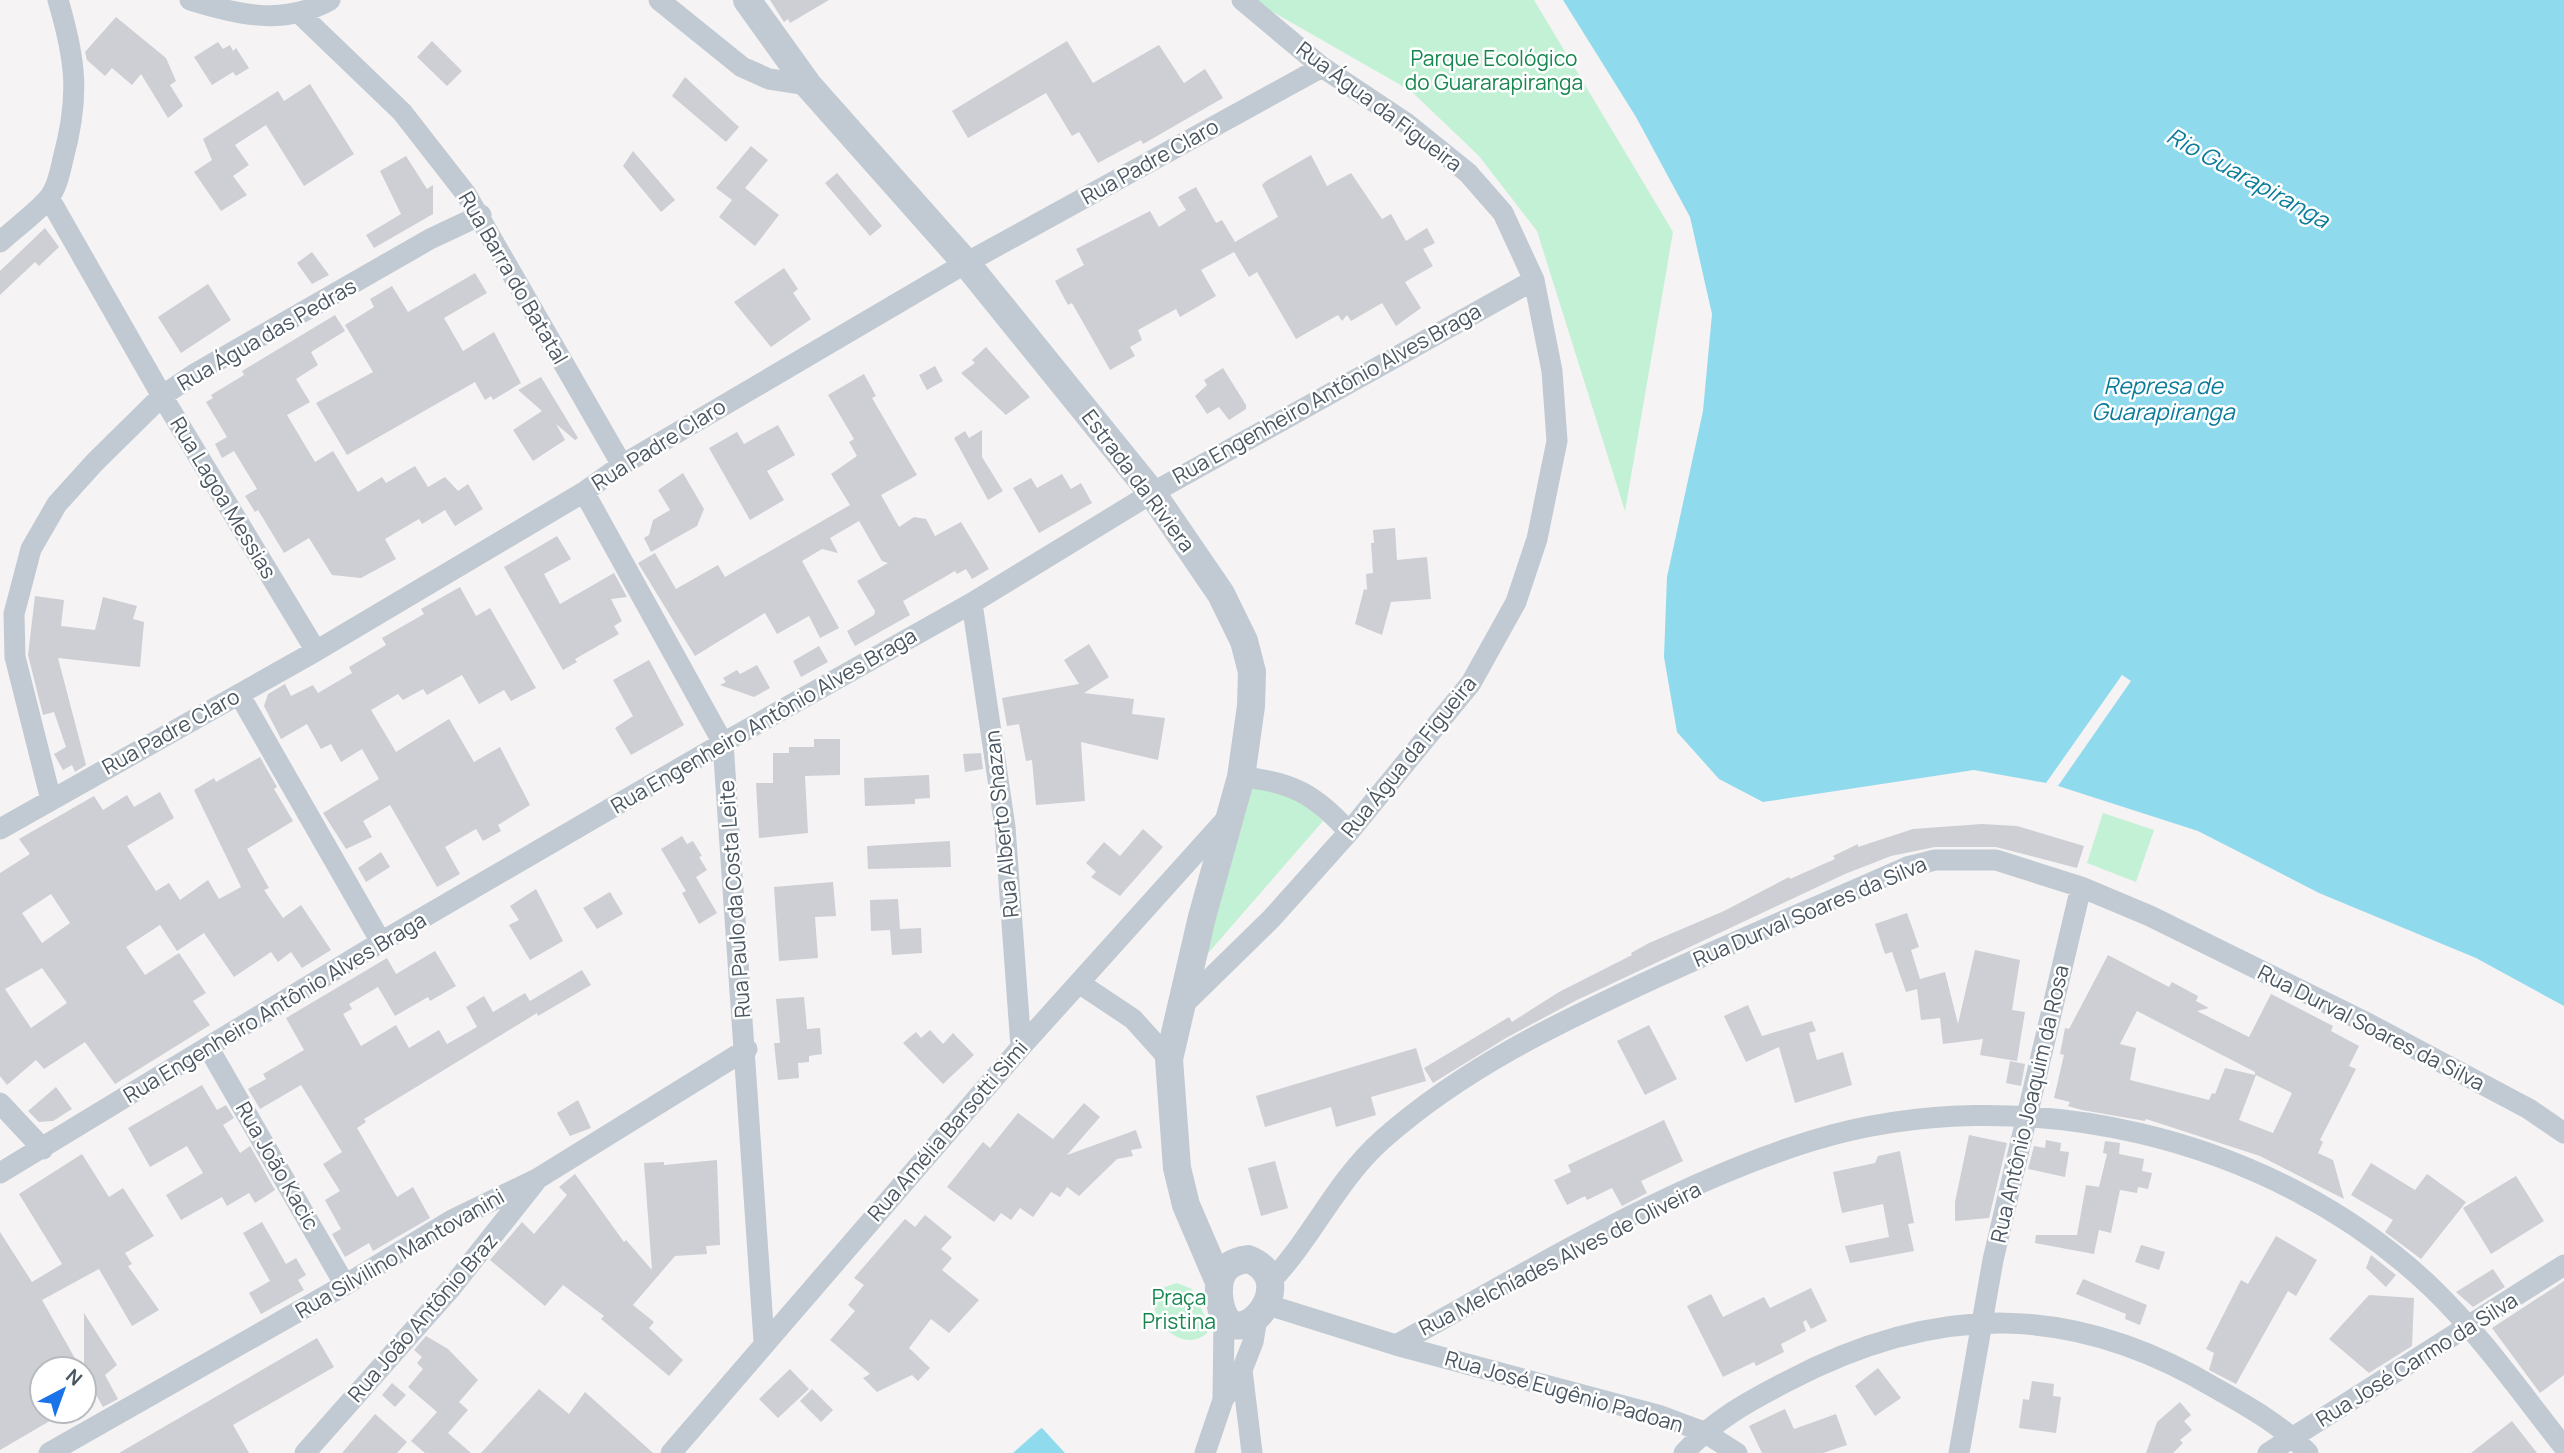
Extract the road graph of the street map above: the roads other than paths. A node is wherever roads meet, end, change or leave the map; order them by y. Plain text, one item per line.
1 (58, 0) edge
2 (190, 0) edge
3 (330, 0) edge
4 (659, 0) edge
5 (747, 0) edge
6 (1242, 0) edge
7 (300, 15) junction
8 (1322, 67) junction
9 (808, 85) junction
10 (49, 198) junction
11 (481, 215) junction
12 (0, 242) edge
13 (966, 263) junction
14 (1534, 280) junction
15 (162, 396) junction
16 (622, 465) junction
17 (584, 492) junction
18 (1152, 493) junction
19 (972, 603) junction
20 (316, 651) junction
21 (239, 694) junction
22 (723, 743) junction
23 (1241, 777) junction
24 (51, 800) junction
25 (1231, 813) junction
26 (0, 829) edge
27 (1349, 832) junction
28 (2081, 887) junction
29 (382, 942) junction
30 (1079, 983) junction
31 (1179, 1010) junction
32 (208, 1047) junction
33 (1021, 1047) junction
34 (747, 1049) junction
35 (1169, 1059) junction
36 (0, 1103) edge
37 (2025, 1116) junction
38 (2564, 1133) edge
39 (43, 1149) junction
40 (0, 1173) edge
41 (537, 1179) junction
42 (2564, 1265) edge
43 (345, 1285) junction
44 (1251, 1285) junction
45 (1224, 1321) junction
46 (1981, 1321) junction
47 (2467, 1324) junction
48 (764, 1341) junction
49 (1396, 1345) junction
50 (1242, 1370) junction
51 (1223, 1400) junction
52 (1704, 1432) junction
53 (2301, 1445) edge
54 (2564, 1447) edge
55 (49, 1453) edge
56 (305, 1453) edge
57 (671, 1453) edge
58 (1205, 1453) edge
59 (1252, 1453) edge
60 (1684, 1453) edge
61 (1737, 1453) edge
62 (1959, 1453) edge
63 (2268, 1453) edge

1 - 10 street
2 - 7 street
3 - 7 street
4 - 9 street
5 - 9 street, Estrada da Riviera
6 - 8 street, Rua Água da Figueira
7 - 11 street, Rua Barra do Batatal
8 - 13 street, Rua Padre Claro
8 - 14 street, Rua Água da Figueira
9 - 13 street, Estrada da Riviera
10 - 12 street
10 - 15 street, Rua Lagoa Messias
11 - 15 street, Rua Água das Pedras
11 - 16 street, Rua Barra do Batatal
13 - 16 street, Rua Padre Claro
13 - 18 street, Estrada da Riviera
14 - 18 street, Rua Engenheiro Antônio Alves Braga
14 - 27 street, Rua Água da Figueira
15 - 20 street, Rua Lagoa Messias
15 - 24 street, Rua Água das Pedras
16 - 17 street, Rua Padre Claro
17 - 20 street, Rua Padre Claro
17 - 22 street, Rua Paulo da Costa Leite
18 - 19 street, Rua Engenheiro Antônio Alves Braga
18 - 23 street, Estrada da Riviera
19 - 22 street, Rua Engenheiro Antônio Alves Braga
19 - 33 street, Rua Alberto Shazan
20 - 21 street, Rua Padre Claro
21 - 24 street, Rua Padre Claro
21 - 29 street
22 - 29 street, Rua Engenheiro Antônio Alves Braga
22 - 34 street, Rua Paulo da Costa Leite
23 - 25 street, Estrada da Riviera
23 - 27 street
24 - 26 street, Rua Padre Claro
25 - 30 street, Rua Amélia Barsotti Simi
25 - 31 street, Estrada da Riviera
27 - 31 street, Rua Água da Figueira
28 - 37 street, Rua Antônio Joaquim da Rosa
28 - 38 street, Rua Durval Soares da Silva
28 - 44 street, Rua Durval Soares da Silva
29 - 32 street, Rua Engenheiro Antônio Alves Braga
30 - 33 street, Rua Amélia Barsotti Simi
30 - 35 street
31 - 35 street, Estrada da Riviera
32 - 39 street, Rua Engenheiro Antônio Alves Braga
32 - 43 street, Rua João Kacic
33 - 48 street, Rua Amélia Barsotti Simi
34 - 41 street, Rua Silvilino Mantovanini
34 - 48 street, Rua Paulo da Costa Leite
35 - 44 street, Estrada da Riviera
36 - 39 street
37 - 46 street, Rua Antônio Joaquim da Rosa
37 - 47 street, Rua Melchíades Alves de Oliveira
37 - 49 street, Rua Melchíades Alves de Oliveira
39 - 40 street, Rua Engenheiro Antônio Alves Braga
41 - 43 street, Rua Silvilino Mantovanini
41 - 56 street, Rua João Antônio Braz
42 - 47 street, Rua José Carmo da Silva
43 - 55 street, Rua Silvilino Mantovanini
44 - 45 street, Estrada da Riviera
44 - 45 street
44 - 49 street, Rua José Eugênio Padoan
44 - 50 street
45 - 51 street
46 - 52 street
46 - 53 street
46 - 62 street, Rua Antônio Joaquim da Rosa
47 - 53 street, Rua José Carmo da Silva
47 - 54 street, Rua Melchíades Alves de Oliveira
48 - 57 street, Rua Amélia Barsotti Simi
49 - 52 street, Rua José Eugênio Padoan
50 - 51 street
50 - 59 street
51 - 58 street
52 - 60 street
52 - 61 street, Rua José Eugênio Padoan
53 - 63 street, Rua José Carmo da Silva

